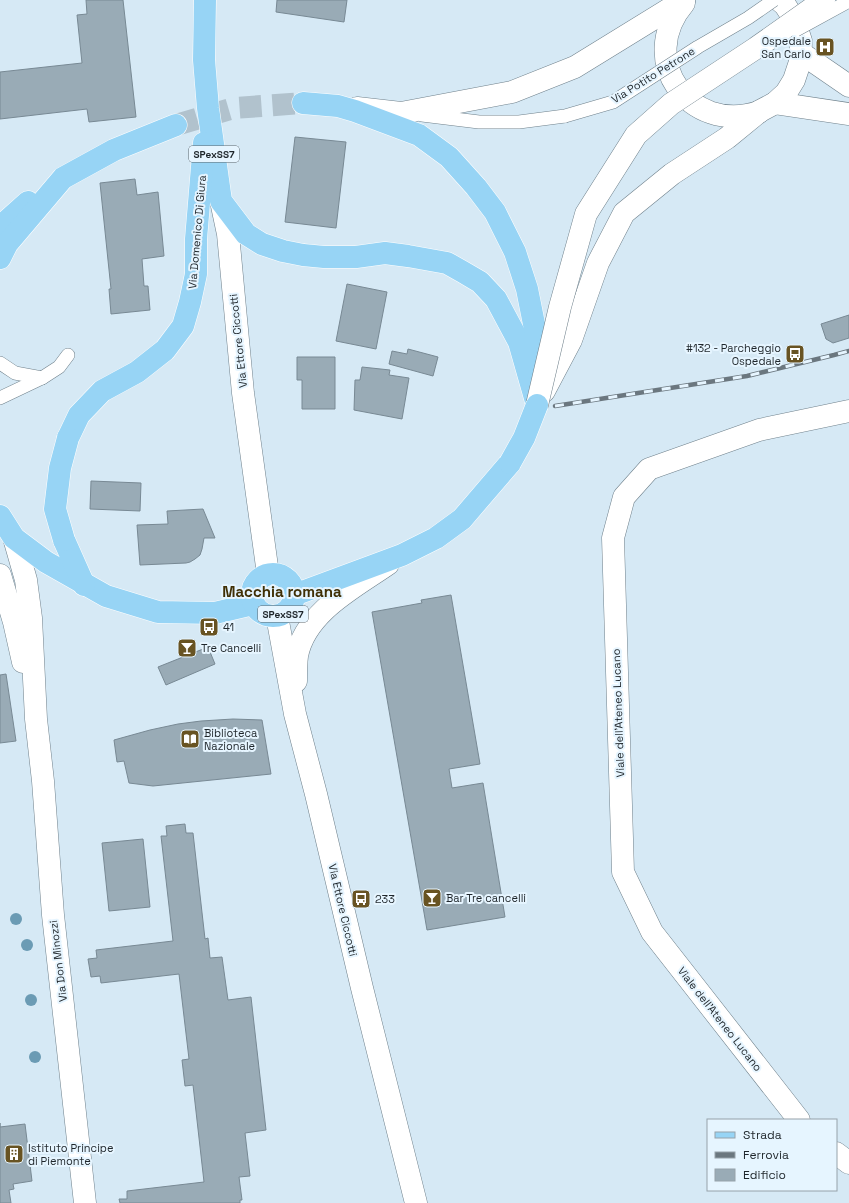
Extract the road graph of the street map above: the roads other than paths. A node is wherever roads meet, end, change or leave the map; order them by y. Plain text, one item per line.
1 (205, 0) edge
2 (685, 0) edge
3 (824, 0) edge
4 (781, 1) edge
5 (849, 1) edge
6 (756, 48) junction
7 (801, 53) junction
8 (849, 86) edge
9 (303, 103) tunnel mouth
10 (338, 106) junction
11 (767, 107) junction
12 (208, 108) junction
13 (401, 112) junction
14 (849, 114) edge
15 (176, 125) tunnel mouth
16 (64, 178) junction
17 (221, 201) junction
18 (0, 227) edge
19 (0, 258) edge
20 (68, 355) dead end
21 (0, 363) edge
22 (42, 378) junction
23 (0, 398) edge
24 (537, 405) junction
25 (849, 411) edge
26 (0, 516) edge
27 (14, 538) junction
28 (402, 554) junction
29 (268, 574) junction
30 (0, 575) edge
31 (84, 585) junction
32 (294, 595) junction
33 (253, 604) junction
34 (278, 616) junction
35 (295, 714) junction
36 (36, 719) junction
37 (798, 1119) edge
38 (837, 1154) edge
39 (849, 1163) edge
40 (86, 1203) edge
41 (416, 1203) edge

1 - 12 main road, SPexSS7
2 - 11 main road
2 - 13 main road
3 - 6 main road, bridge
4 - 7 main road
4 - 13 lane, Via Potito Petrone, bridge
5 - 6 lane, bridge
6 - 24 main road, bridge
7 - 8 main road
7 - 11 main road
9 - 10 main road
10 - 13 main road
10 - 24 main road, bridge
11 - 14 main road
11 - 24 main road, bridge
12 - 17 main road, Via Ettore Ciccotti / SPexSS7
12 - 31 main road, Via Domenico Di Giura, bridge
15 - 16 main road
16 - 18 main road
16 - 19 main road
17 - 24 main road
17 - 29 main road, Via Ettore Ciccotti / SPexSS7
20 - 22 lane
21 - 22 lane
22 - 23 lane
24 - 28 main road, bridge
25 - 37 main road, Viale dell'Ateneo Lucano
26 - 27 main road
27 - 31 main road
27 - 36 main road
28 - 32 main road
28 - 35 main road
29 - 32 main road, SPexSS7
29 - 33 main road, SPexSS7
30 - 36 main road
31 - 33 main road
32 - 34 main road, SPexSS7
33 - 34 main road, SPexSS7
34 - 35 main road, Via Ettore Ciccotti / SPexSS7
35 - 41 main road, Via Ettore Ciccotti / SPexSS7
36 - 40 main road, Via Don Minozzi
38 - 39 main road

